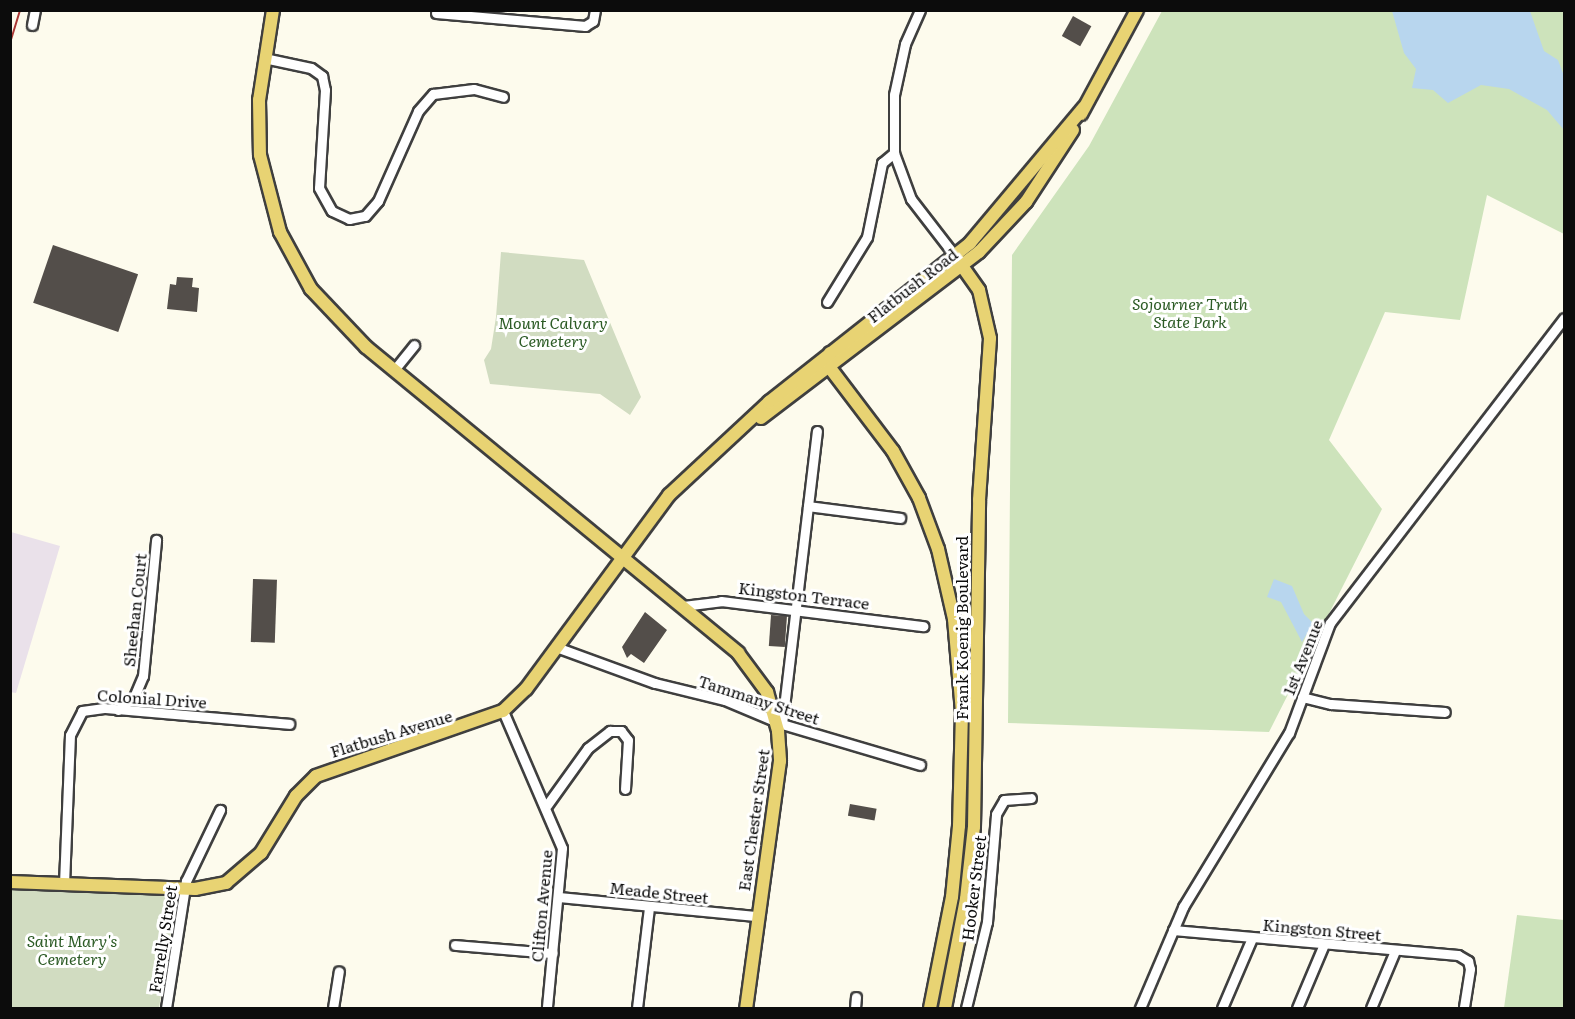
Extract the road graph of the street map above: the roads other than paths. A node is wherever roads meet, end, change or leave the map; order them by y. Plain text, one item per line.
1 (35, 10) edge
2 (273, 10) edge
3 (595, 10) edge
4 (920, 10) edge
5 (1137, 10) edge
6 (479, 13) edge
7 (436, 14) dead end
8 (32, 25) dead end
9 (264, 58) junction
10 (503, 97) dead end
11 (894, 153) junction
12 (960, 260) junction
13 (827, 302) dead end
14 (1564, 318) edge
15 (414, 345) dead end
16 (830, 353) junction
17 (830, 368) junction
18 (394, 370) junction
19 (817, 431) dead end
20 (718, 449) junction
21 (808, 506) junction
22 (660, 507) joint
23 (900, 518) dead end
24 (156, 540) dead end
25 (622, 556) junction
26 (682, 606) junction
27 (799, 609) junction
28 (922, 626) dead end
29 (556, 647) junction
30 (1302, 697) junction
31 (118, 710) junction
32 (502, 711) junction
33 (1445, 712) dead end
34 (779, 722) junction
35 (289, 724) dead end
36 (920, 765) dead end
37 (625, 789) dead end
38 (1031, 798) dead end
39 (547, 805) junction
40 (220, 810) dead end
41 (10, 882) edge
42 (64, 884) junction
43 (185, 889) junction
44 (558, 897) junction
45 (649, 908) junction
46 (756, 916) junction
47 (1173, 930) junction
48 (1252, 938) junction
49 (1324, 944) junction
50 (455, 945) dead end
51 (1395, 951) junction
52 (553, 953) junction
53 (339, 971) dead end
54 (856, 997) dead end
55 (166, 1008) edge
56 (333, 1008) edge
57 (547, 1008) edge
58 (638, 1008) edge
59 (746, 1008) edge
60 (855, 1008) edge
61 (930, 1008) edge
62 (945, 1008) edge
63 (966, 1008) edge
64 (1140, 1008) edge
65 (1222, 1008) edge
66 (1297, 1008) edge
67 (1371, 1008) edge
68 (1464, 1008) edge

1 - 8 street
2 - 9 main road, East Chester Street
3 - 6 street
4 - 11 street
5 - 12 main road, Flatbush Road
6 - 7 street
9 - 10 street
9 - 18 main road, East Chester Street
11 - 12 street
11 - 13 street
12 - 16 main road, Flatbush Road
12 - 17 main road, Flatbush Road
12 - 62 main road, Frank Koenig Boulevard
14 - 30 street, 1st Avenue
15 - 18 street
16 - 17 main road
16 - 20 main road, Flatbush Road
17 - 20 main road, Flatbush Road
17 - 61 main road, Frank Koenig Boulevard
18 - 25 main road, East Chester Street
19 - 21 street, East Chester Street
20 - 22 main road, Flatbush Road
21 - 23 street
21 - 27 street, East Chester Street
22 - 25 main road, Flatbush Avenue
24 - 31 street, Sheehan Court
25 - 26 main road, East Chester Street
25 - 29 main road, Flatbush Avenue
26 - 27 street, Kingston Terrace
26 - 34 main road, East Chester Street
27 - 28 street, Kingston Terrace
27 - 34 street, East Chester Street
29 - 32 main road, Flatbush Avenue
29 - 34 street, Tammany Street
30 - 33 street
30 - 47 street, 1st Avenue
31 - 35 street, Colonial Drive
31 - 42 street, Colonial Drive
32 - 39 street, Clifton Avenue
32 - 43 main road, Flatbush Avenue
34 - 36 street, Tammany Street
34 - 46 main road, East Chester Street
37 - 39 street
38 - 63 street, Hooker Street
39 - 44 street, Clifton Avenue
40 - 43 street, Farrelly Street
41 - 42 main road, Flatbush Avenue
42 - 43 main road, Flatbush Avenue
43 - 55 street, Farrelly Street
44 - 45 street, Meade Street
44 - 52 street, Clifton Avenue
45 - 46 street, Meade Street
45 - 58 street
46 - 59 main road, East Chester Street
47 - 48 street, Kingston Street
47 - 64 street, 1st Avenue
48 - 49 street, Kingston Street
48 - 65 street
49 - 51 street, Kingston Street
49 - 66 street
50 - 52 street
51 - 67 street
51 - 68 street, Kingston Street
52 - 57 street, Clifton Avenue
53 - 56 street
54 - 60 street

